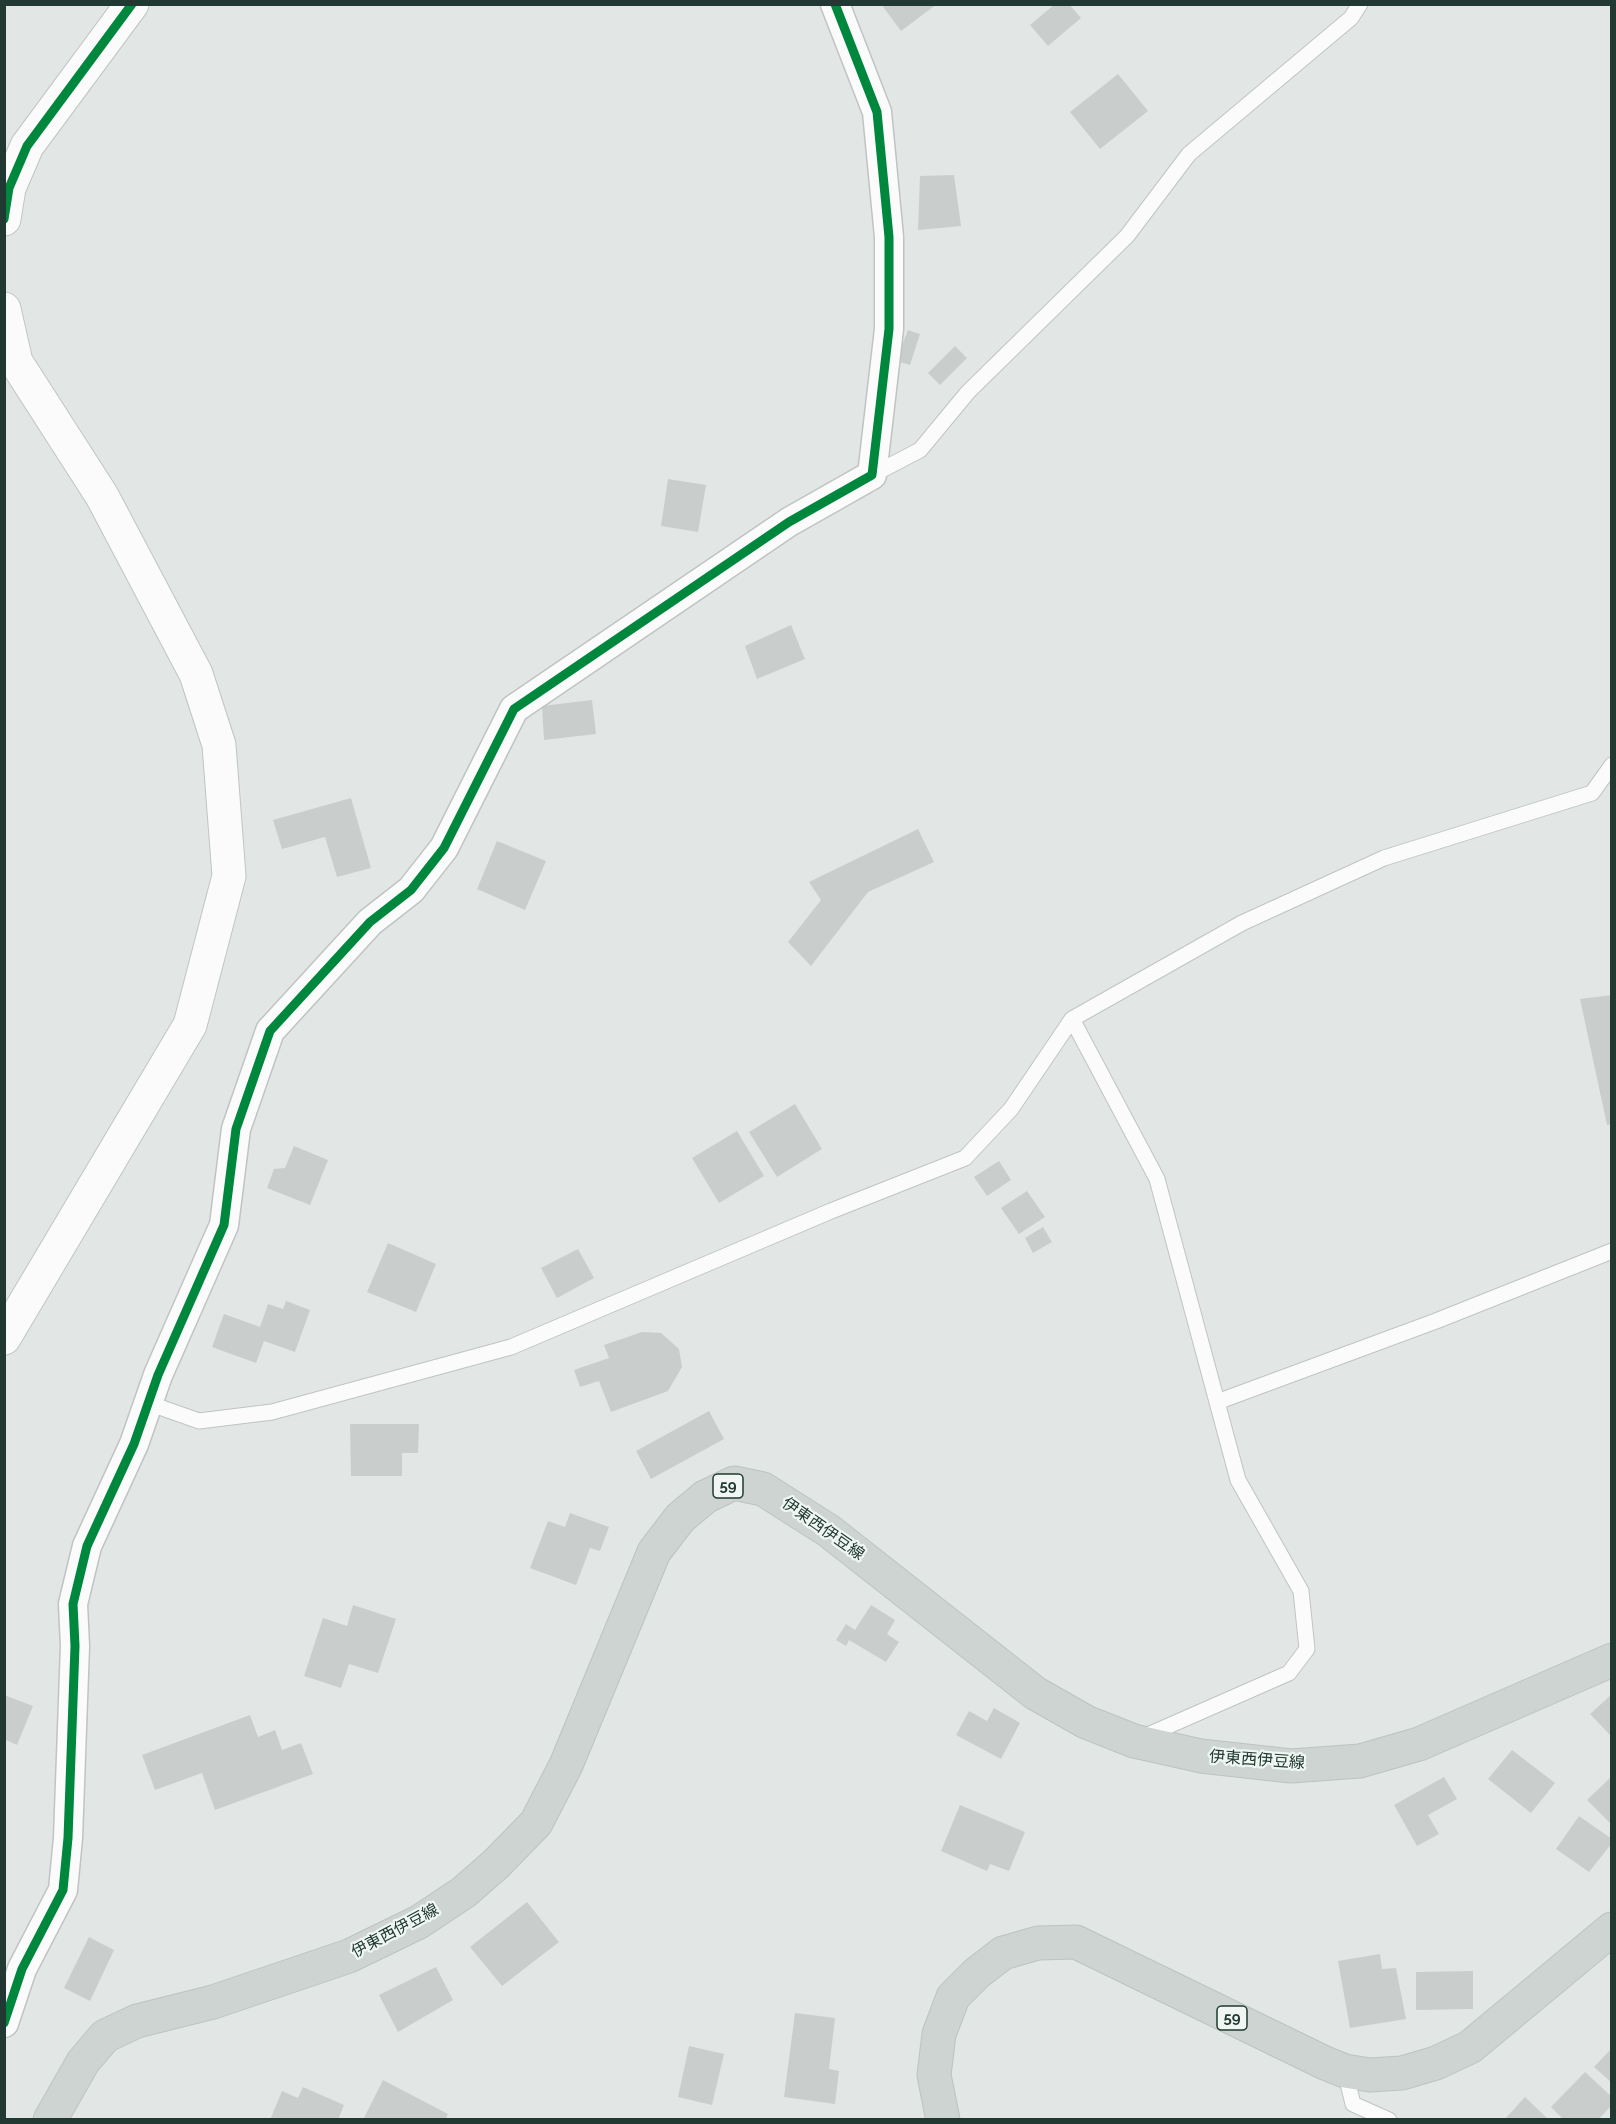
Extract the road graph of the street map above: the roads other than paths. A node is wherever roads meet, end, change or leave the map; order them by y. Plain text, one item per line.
1 (132, 4) edge
2 (835, 4) edge
3 (1360, 4) edge
4 (4, 219) edge
5 (4, 309) edge
6 (872, 475) junction
7 (1611, 765) edge
8 (1072, 1019) junction
9 (1611, 1251) edge
10 (4, 1338) edge
11 (1217, 1402) junction
12 (148, 1403) junction
13 (1611, 1660) edge
14 (1134, 1741) junction
15 (1611, 1929) edge
16 (4, 2023) edge
17 (1345, 2071) junction
18 (50, 2120) edge
19 (943, 2120) edge
20 (1389, 2120) edge

1 - 4 street
2 - 6 street
3 - 6 lane
5 - 10 street
6 - 12 street
7 - 8 lane
8 - 11 lane
8 - 12 lane
9 - 11 lane
11 - 14 lane
12 - 16 street
13 - 14 main road, 伊東西伊豆線 / 59
14 - 18 main road, 伊東西伊豆線 / 59
15 - 17 main road, 59
17 - 19 main road, 59
17 - 20 lane

